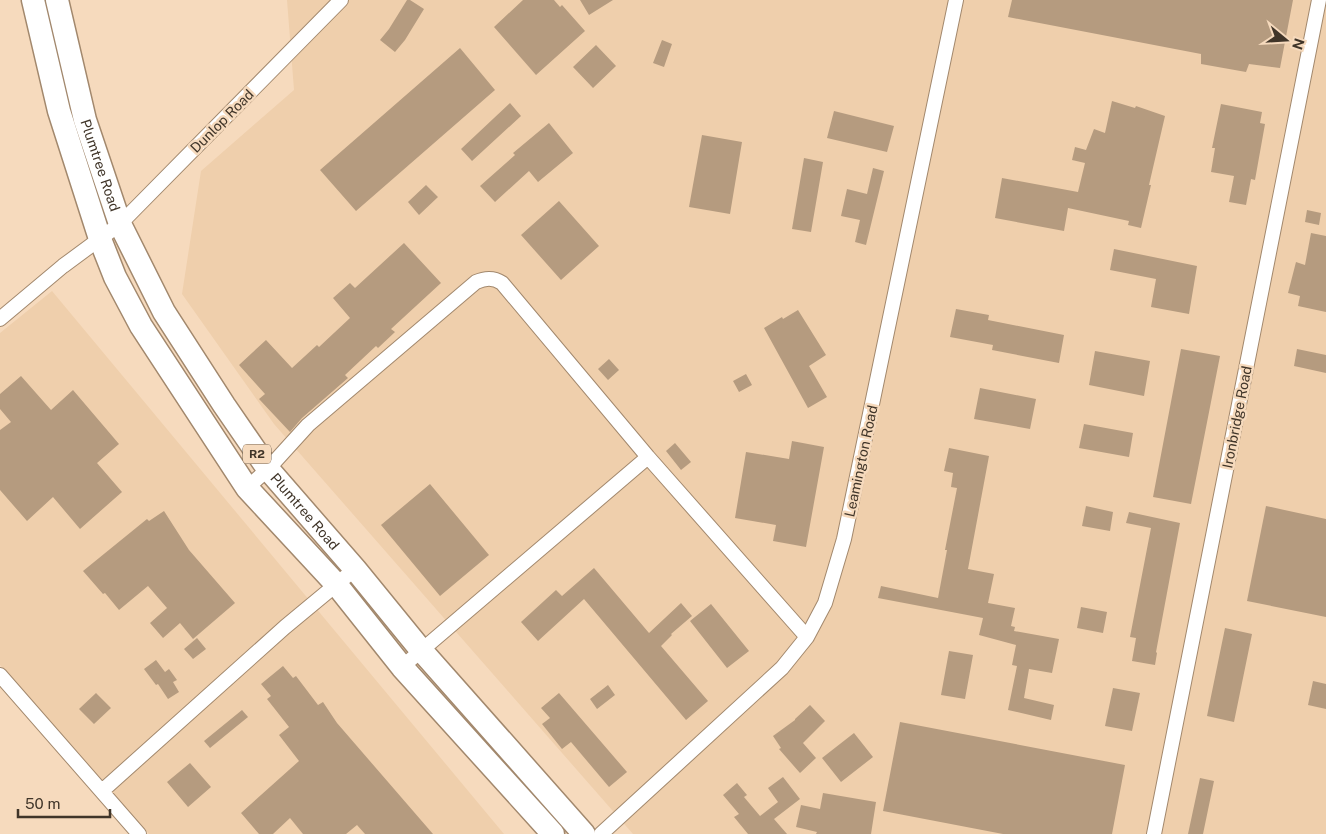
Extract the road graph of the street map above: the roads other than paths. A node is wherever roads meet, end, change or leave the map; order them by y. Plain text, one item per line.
1 (33, 0) edge
2 (57, 0) edge
3 (341, 0) edge
4 (956, 0) edge
5 (1319, 0) edge
6 (120, 224) junction
7 (100, 239) junction
8 (0, 319) edge
9 (648, 457) junction
10 (268, 469) junction
11 (247, 488) junction
12 (354, 569) junction
13 (336, 584) junction
14 (806, 637) junction
15 (422, 650) junction
16 (402, 667) junction
17 (0, 675) edge
18 (102, 791) junction
19 (139, 834) edge
20 (554, 834) edge
21 (584, 834) edge
22 (602, 834) edge
23 (1154, 834) edge

1 - 7 highway, Plumtree Road / R2
2 - 6 highway, Plumtree Road / R2
3 - 6 street, Dunlop Road
4 - 14 street, Leamington Road
5 - 23 street, Ironbridge Road
6 - 7 street, Dunlop Road
6 - 10 highway, Plumtree Road / R2
7 - 8 street, Dunlop Road
7 - 11 highway, Plumtree Road / R2
9 - 10 street
9 - 14 street
9 - 15 street
10 - 11 street
10 - 12 highway, Plumtree Road / R2
11 - 13 highway, Plumtree Road / R2
12 - 13 street
12 - 15 highway, Plumtree Road / R2
13 - 16 highway, Plumtree Road / R2
13 - 18 street
14 - 22 street, Leamington Road
15 - 16 street
15 - 21 highway, Plumtree Road / R2
16 - 20 highway, Plumtree Road / R2
17 - 18 street
18 - 19 street

